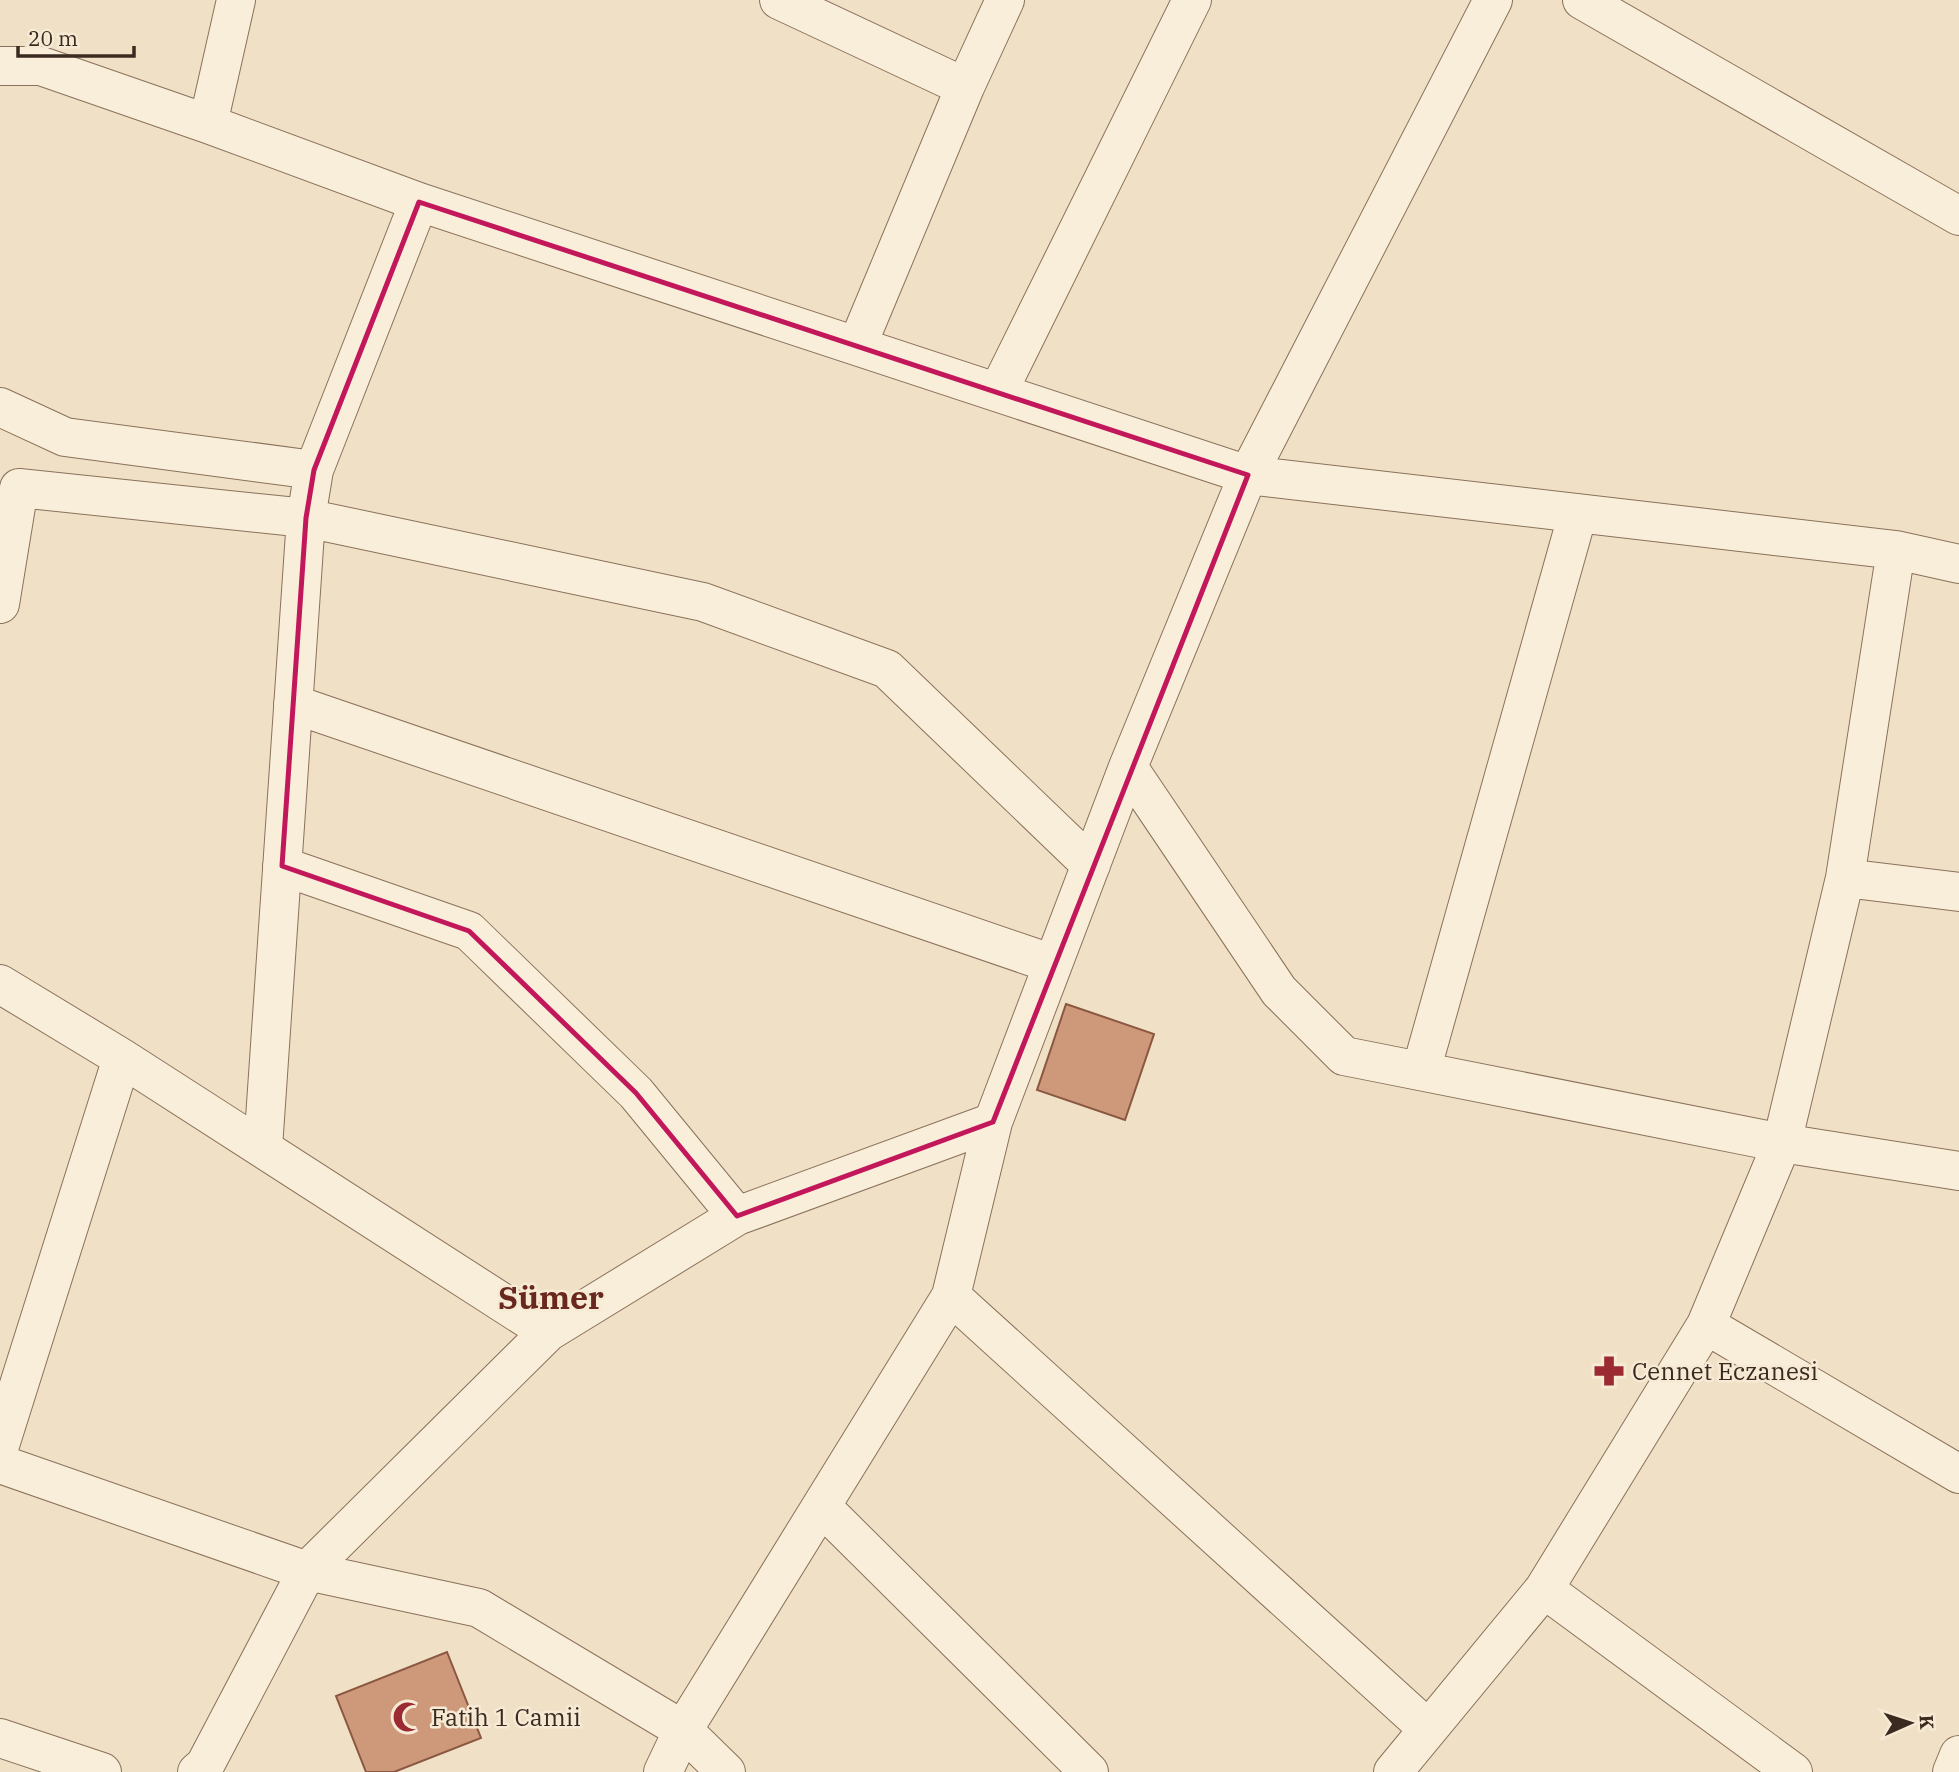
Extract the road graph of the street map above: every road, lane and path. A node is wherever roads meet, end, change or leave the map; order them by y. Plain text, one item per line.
1 (236, 0) edge
2 (779, 0) edge
3 (1005, 0) edge
4 (1192, 0) edge
5 (1493, 0) edge
6 (1582, 0) edge
7 (0, 66) edge
8 (965, 87) junction
9 (208, 124) junction
10 (419, 202) junction
11 (1959, 216) edge
12 (857, 346) junction
13 (998, 392) junction
14 (0, 407) edge
15 (314, 470) junction
16 (1248, 475) junction
17 (1578, 513) junction
18 (306, 518) junction
19 (1896, 550) junction
20 (1959, 564) edge
21 (0, 604) edge
22 (293, 704) junction
23 (1128, 767) junction
24 (1091, 865) junction
25 (282, 866) junction
26 (1845, 878) junction
27 (1959, 892) edge
28 (1053, 964) junction
29 (0, 984) edge
30 (122, 1058) junction
31 (1421, 1072) junction
32 (993, 1122) junction
33 (1782, 1143) junction
34 (263, 1148) junction
35 (1959, 1171) edge
36 (737, 1216) junction
37 (951, 1296) junction
38 (1706, 1325) junction
39 (548, 1332) junction
40 (0, 1445) edge
41 (0, 1464) edge
42 (1959, 1474) edge
43 (822, 1507) junction
44 (307, 1571) junction
45 (1544, 1589) junction
46 (1429, 1729) junction
47 (683, 1730) junction
48 (0, 1738) edge
49 (1959, 1755) edge
50 (209, 1770) edge
51 (102, 1772) edge
52 (663, 1772) edge
53 (726, 1772) edge
54 (1089, 1772) edge
55 (1393, 1772) edge
56 (1793, 1772) edge
57 (1952, 1772) edge

1 - 9 street
2 - 8 street
3 - 8 street
4 - 13 street
5 - 16 street
6 - 11 street
7 - 9 street
8 - 12 street
9 - 10 street
10 - 12 street
10 - 15 street
12 - 13 street
13 - 16 street
14 - 15 street
15 - 18 street
16 - 17 street
16 - 23 street
17 - 19 street
17 - 31 street
18 - 21 street
18 - 22 street
18 - 24 street
19 - 20 street
19 - 26 street
22 - 25 street
22 - 28 street
23 - 24 street
23 - 31 street
24 - 28 street
25 - 34 street
25 - 36 street
26 - 27 street
26 - 33 street
28 - 32 street
29 - 30 street
30 - 34 street
30 - 40 street
31 - 33 street
32 - 36 street
32 - 37 street
33 - 35 street
33 - 38 street
34 - 39 street
36 - 39 street
37 - 43 street
37 - 46 street
38 - 42 street
38 - 45 street
39 - 44 street
41 - 44 street
43 - 47 street
43 - 54 street
44 - 47 street
44 - 50 street
45 - 46 street
45 - 56 street
46 - 55 street
47 - 52 street
47 - 53 street
48 - 51 street
49 - 57 street

